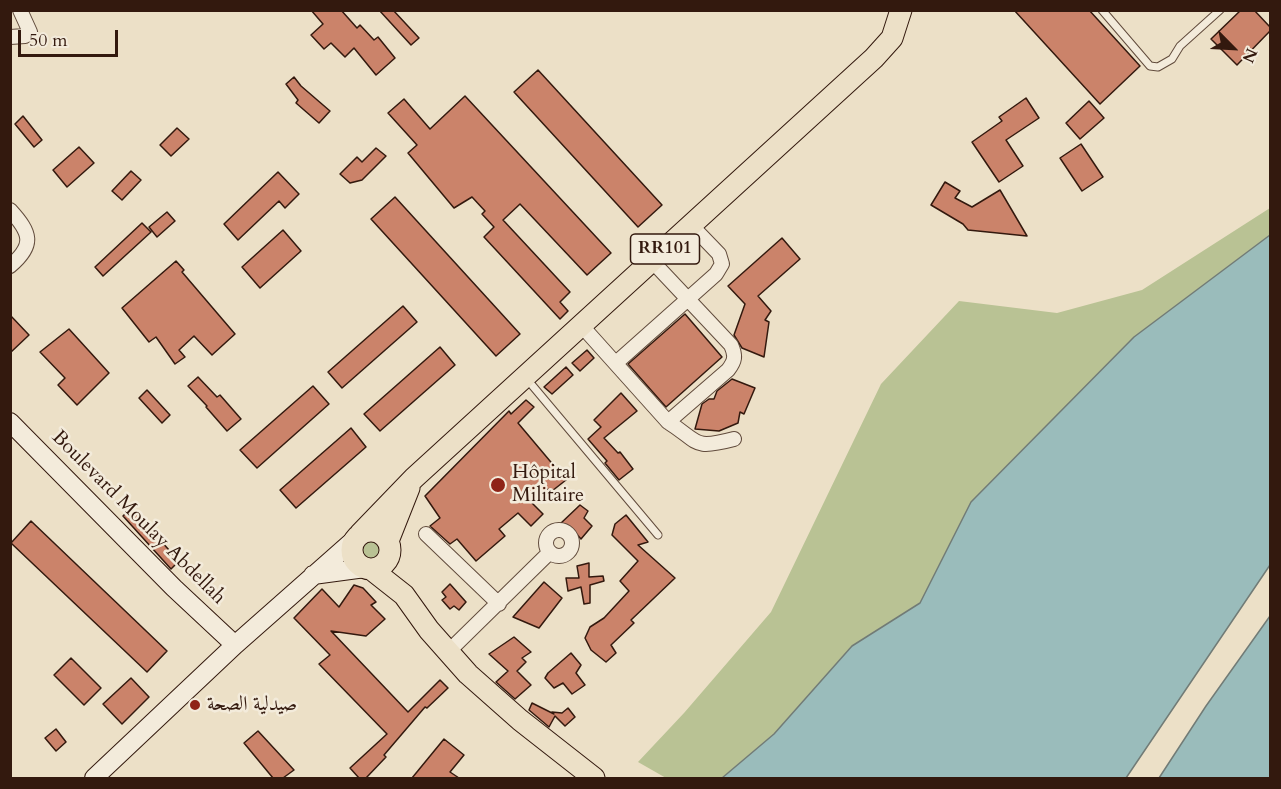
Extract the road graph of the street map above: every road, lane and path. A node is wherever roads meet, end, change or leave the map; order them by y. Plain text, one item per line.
1 (20, 10) edge
2 (901, 10) edge
3 (1220, 10) edge
4 (1103, 11) edge
5 (10, 37) edge
6 (10, 210) edge
7 (691, 225) junction
8 (652, 261) junction
9 (10, 266) edge
10 (690, 299) junction
11 (581, 325) junction
12 (616, 363) junction
13 (524, 375) junction
14 (10, 422) edge
15 (668, 422) junction
16 (734, 439) dead end
17 (414, 477) junction
18 (426, 534) dead end
19 (658, 535) dead end
20 (357, 537) junction
21 (389, 544) junction
22 (550, 552) dead end
23 (368, 569) junction
24 (313, 575) junction
25 (404, 595) junction
26 (499, 604) junction
27 (235, 645) junction
28 (448, 652) junction
29 (94, 778) edge
30 (594, 778) edge

1 - 5 street
2 - 7 main road, RR101
3 - 4 lane
6 - 9 street
7 - 8 main road, RR101
7 - 10 street
8 - 10 street
8 - 11 main road, RR101
10 - 12 street
10 - 15 street
11 - 12 street
11 - 13 main road, RR101
12 - 15 street
13 - 17 main road, RR101
13 - 19 lane
14 - 27 main road, Boulevard Moulay Abdellah
15 - 16 street
17 - 20 main road, RR101
17 - 21 main road, RR101
18 - 26 street
20 - 21 main road
20 - 23 main road
20 - 24 main road
21 - 23 main road, RR101
21 - 25 main road
22 - 26 street
23 - 24 main road
23 - 25 main road
24 - 27 main road
25 - 28 main road
26 - 28 street
27 - 29 main road
28 - 30 main road

